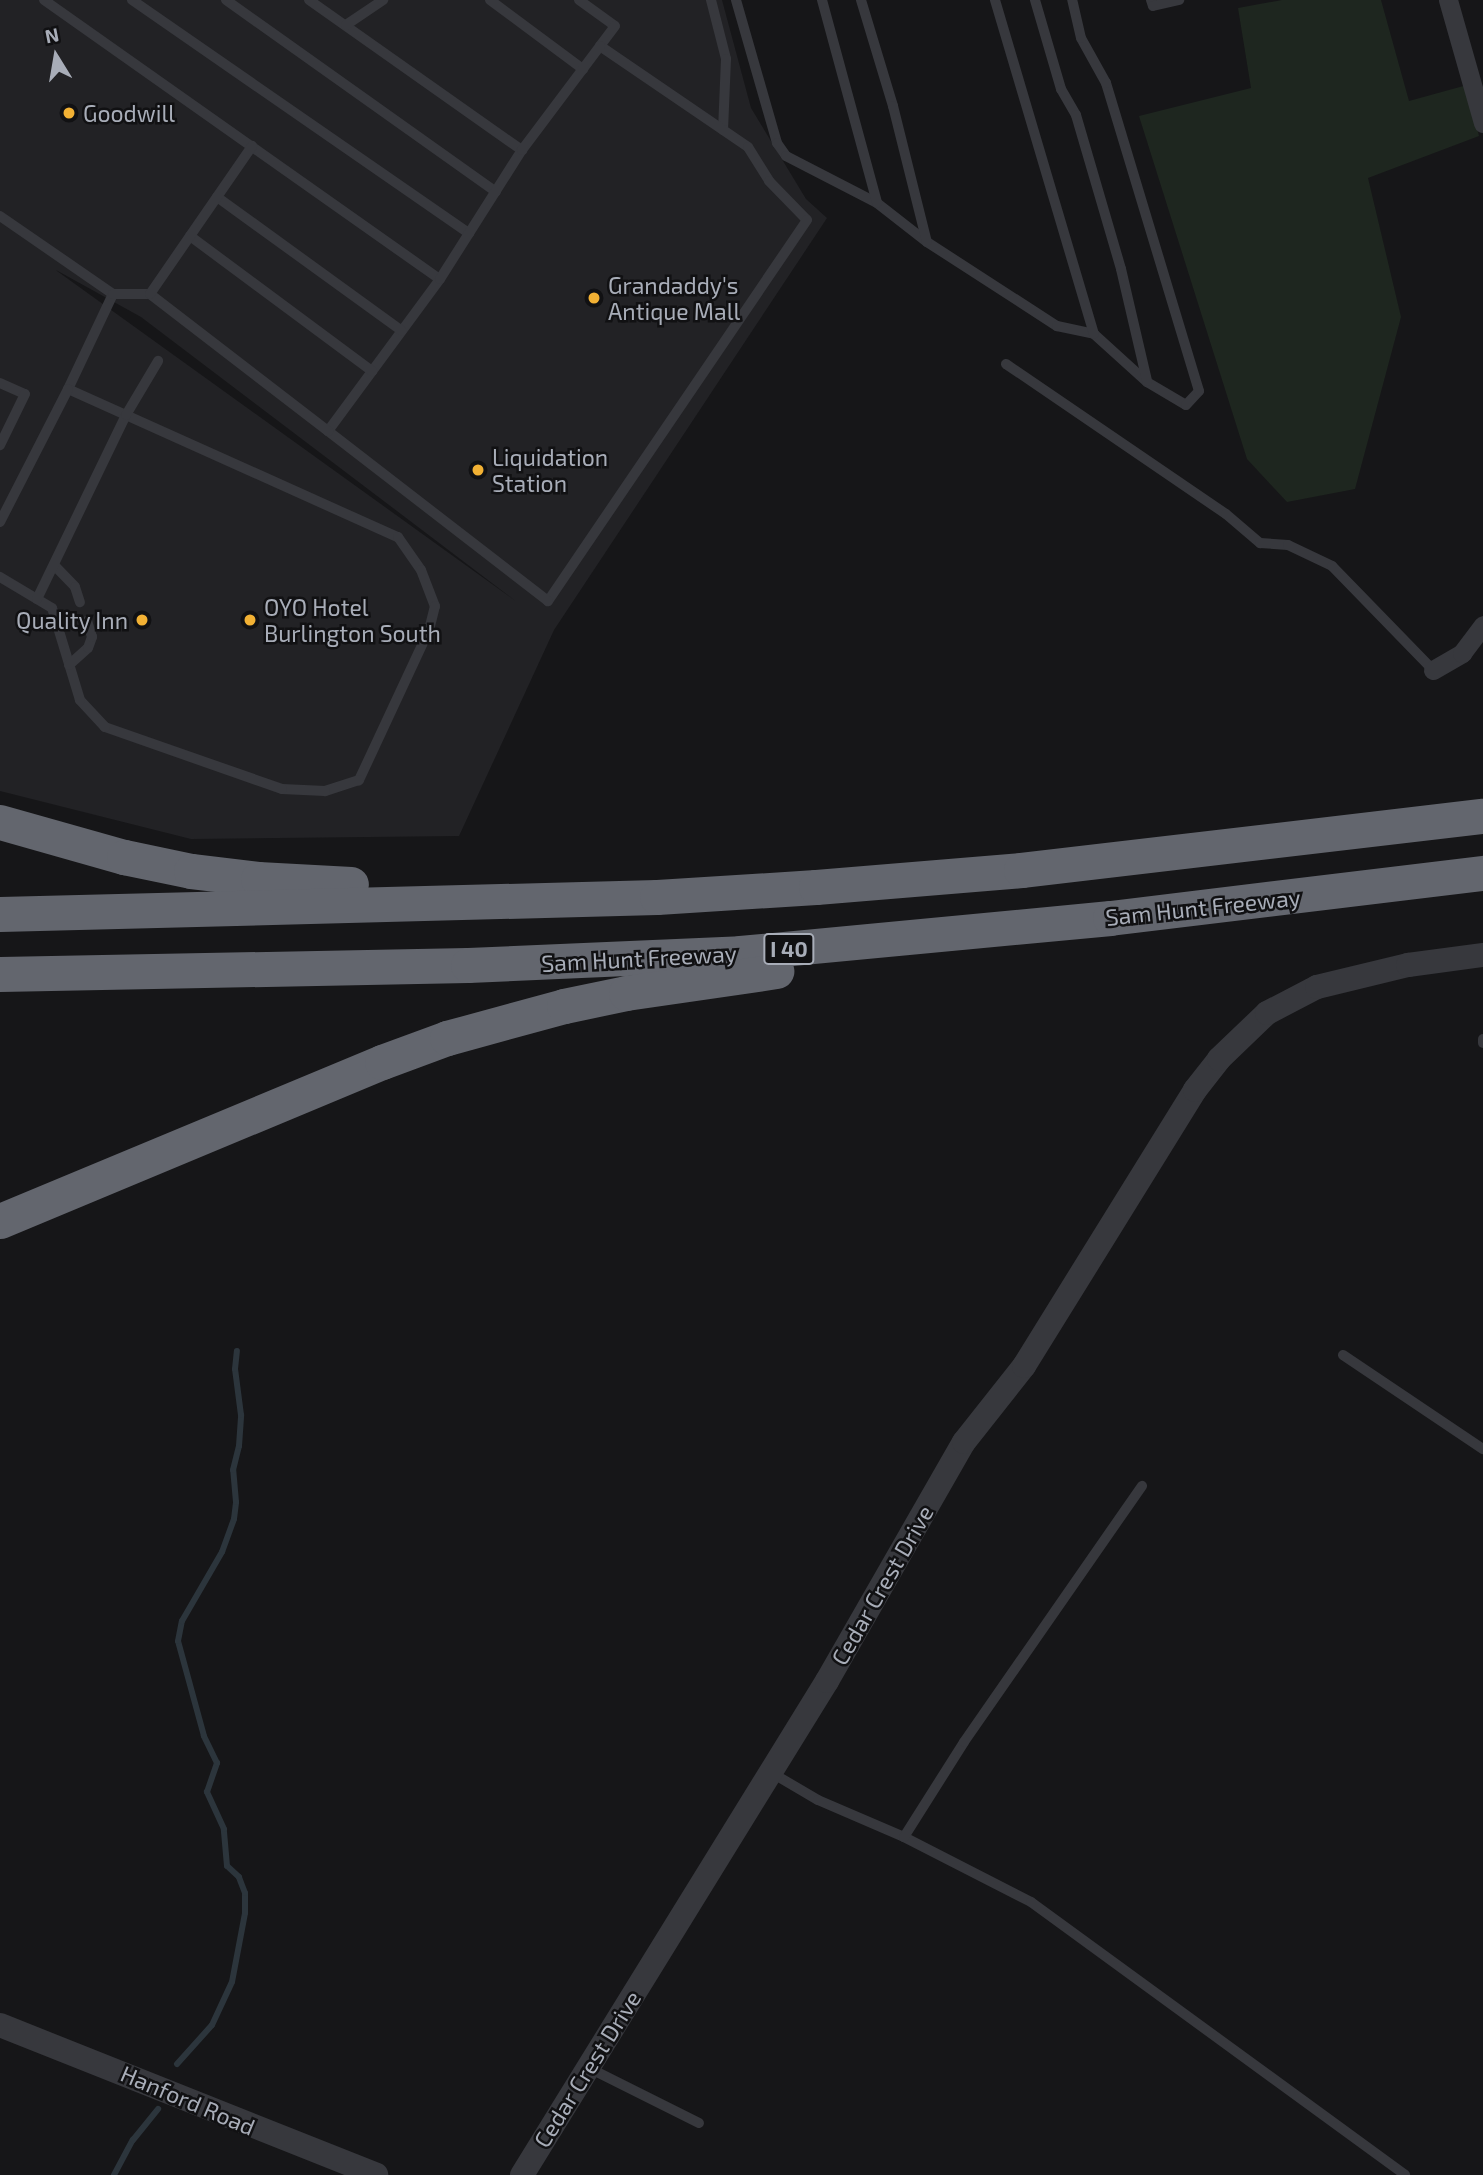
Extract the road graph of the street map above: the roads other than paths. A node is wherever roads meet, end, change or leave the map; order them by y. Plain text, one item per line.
1 (44, 0) edge
2 (132, 0) edge
3 (226, 0) edge
4 (309, 0) edge
5 (383, 0) edge
6 (490, 0) edge
7 (579, 0) edge
8 (711, 0) edge
9 (736, 0) edge
10 (822, 0) edge
11 (861, 0) edge
12 (995, 0) edge
13 (1035, 0) edge
14 (1072, 0) edge
15 (1151, 0) edge
16 (1179, 0) edge
17 (1448, 0) edge
18 (346, 25) junction
19 (600, 46) junction
20 (583, 69) junction
21 (1479, 95) edge
22 (1483, 123) edge
23 (723, 130) junction
24 (252, 146) junction
25 (522, 150) junction
26 (496, 192) junction
27 (217, 197) junction
28 (877, 203) junction
29 (0, 216) edge
30 (469, 233) junction
31 (190, 236) junction
32 (927, 242) junction
33 (440, 279) junction
34 (150, 294) junction
35 (113, 295) junction
36 (402, 331) junction
37 (1094, 334) junction
38 (158, 361) dead end
39 (1006, 364) dead end
40 (372, 371) junction
41 (1147, 382) junction
42 (0, 383) edge
43 (68, 389) junction
44 (126, 415) junction
45 (328, 430) junction
46 (0, 445) edge
47 (0, 522) edge
48 (54, 565) junction
49 (0, 577) edge
50 (37, 599) junction
51 (80, 602) dead end
52 (87, 621) dead end
53 (1483, 625) edge
54 (69, 665) junction
55 (1433, 670) joint
56 (1483, 816) edge
57 (0, 822) edge
58 (1483, 873) edge
59 (589, 898) junction
60 (0, 914) edge
61 (1110, 918) junction
62 (1483, 955) edge
63 (0, 974) edge
64 (0, 1221) edge
65 (1343, 1355) dead end
66 (1483, 1450) edge
67 (1142, 1486) dead end
68 (771, 1773) junction
69 (904, 1837) junction
70 (0, 2025) edge
71 (588, 2068) junction
72 (699, 2123) dead end
73 (376, 2175) edge
74 (522, 2175) edge
75 (1405, 2175) edge

1 - 24 lane
2 - 30 lane
3 - 26 lane
4 - 18 lane
5 - 18 lane
6 - 20 lane
7 - 19 lane
8 - 23 lane
9 - 28 lane
10 - 28 lane
11 - 32 lane
12 - 37 lane
13 - 41 lane
14 - 41 lane
15 - 16 lane
17 - 21 street
18 - 25 lane
19 - 20 lane
19 - 23 lane
20 - 25 lane
21 - 22 street
23 - 45 lane
24 - 27 lane
24 - 33 lane
25 - 26 lane
26 - 30 lane
27 - 31 lane
27 - 36 lane
28 - 32 lane
29 - 35 lane
30 - 33 lane
31 - 34 lane
31 - 40 lane
32 - 37 lane
33 - 36 lane
34 - 35 lane
34 - 45 lane
35 - 43 lane
36 - 40 lane
37 - 41 lane
38 - 44 lane
39 - 55 lane
40 - 45 lane
42 - 46 lane
43 - 44 lane
43 - 47 lane
44 - 48 lane
44 - 54 lane
48 - 50 lane
48 - 51 lane
49 - 50 lane
50 - 54 lane
52 - 54 lane
53 - 55 street
56 - 59 highway
57 - 59 highway
58 - 61 highway, Sam Hunt Freeway / I 40
59 - 60 highway
61 - 63 highway, Sam Hunt Freeway / I 40
61 - 64 highway
62 - 68 street, Cedar Crest Drive
65 - 66 lane
67 - 69 lane
68 - 69 lane
68 - 71 street, Cedar Crest Drive
69 - 75 lane
70 - 73 street, Hanford Road
71 - 72 lane
71 - 74 street, Cedar Crest Drive

